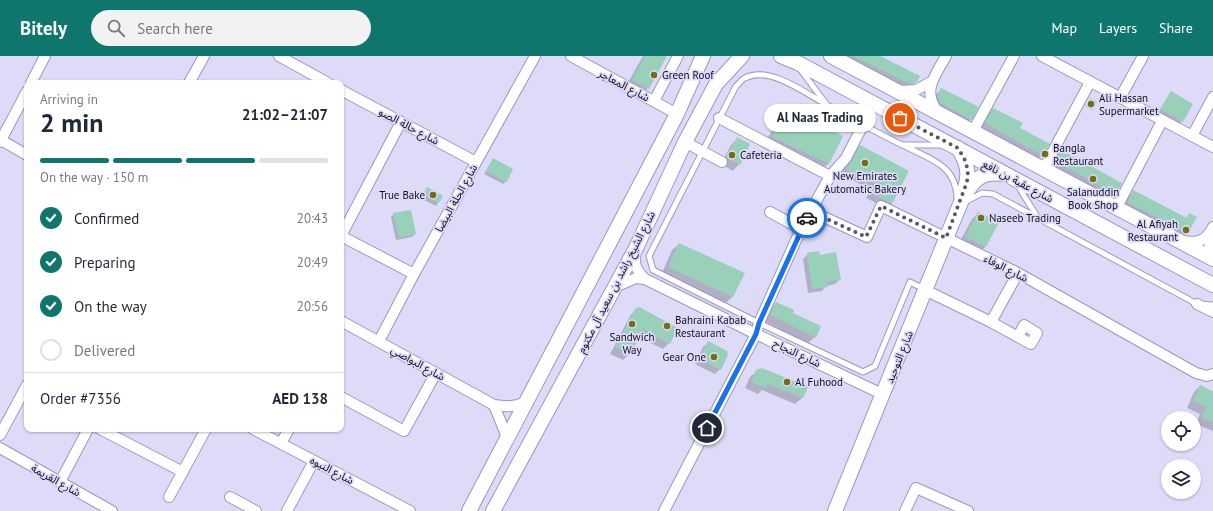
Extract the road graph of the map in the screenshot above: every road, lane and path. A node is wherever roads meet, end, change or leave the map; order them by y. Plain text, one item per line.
1 (45, 56) edge
2 (204, 56) edge
3 (279, 56) edge
4 (535, 56) edge
5 (571, 56) edge
6 (678, 56) edge
7 (703, 56) edge
8 (742, 56) edge
9 (831, 56) edge
10 (946, 56) edge
11 (1014, 56) edge
12 (1042, 56) edge
13 (1143, 56) edge
14 (787, 58) edge
15 (33, 80) edge
16 (191, 80) edge
17 (323, 80) edge
18 (931, 82) junction
19 (1090, 82) junction
20 (898, 91) junction
21 (344, 95) edge
22 (24, 97) edge
23 (1213, 97) edge
24 (1120, 98) junction
25 (654, 101) junction
26 (827, 106) junction
27 (936, 111) junction
28 (677, 114) junction
29 (719, 118) junction
30 (1162, 121) junction
31 (401, 122) junction
32 (863, 125) junction
33 (973, 131) junction
34 (1192, 136) junction
35 (0, 141) edge
36 (685, 142) junction
37 (902, 144) junction
38 (954, 147) junction
39 (1213, 147) edge
40 (702, 151) junction
41 (24, 153) edge
42 (476, 162) junction
43 (722, 162) dead end
44 (1044, 168) junction
45 (830, 176) junction
46 (1010, 176) junction
47 (959, 205) junction
48 (1118, 207) junction
49 (810, 211) junction
50 (770, 212) dead end
51 (1038, 218) junction
52 (1213, 227) edge
53 (801, 229) junction
54 (344, 230) edge
55 (1208, 237) junction
56 (344, 238) edge
57 (946, 238) junction
58 (1182, 241) junction
59 (636, 248) junction
60 (1212, 258) edge
61 (1018, 273) junction
62 (414, 274) junction
63 (645, 279) junction
64 (1213, 285) edge
65 (615, 287) junction
66 (925, 290) junction
67 (1197, 304) junction
68 (1213, 305) edge
69 (1213, 312) edge
70 (991, 322) junction
71 (759, 323) junction
72 (344, 326) edge
73 (756, 334) junction
74 (1018, 337) dead end
75 (379, 341) junction
76 (436, 373) junction
77 (1213, 374) edge
78 (24, 391) edge
79 (884, 394) junction
80 (344, 399) edge
81 (529, 400) junction
82 (494, 405) junction
83 (86, 432) edge
84 (106, 432) edge
85 (204, 432) edge
86 (259, 432) edge
87 (287, 432) edge
88 (0, 435) edge
89 (508, 440) junction
90 (281, 444) junction
91 (0, 448) edge
92 (314, 461) junction
93 (183, 472) junction
94 (60, 482) junction
95 (483, 485) junction
96 (169, 497) dead end
97 (230, 497) dead end
98 (405, 510) edge
99 (112, 511) edge
100 (256, 511) edge
101 (287, 511) edge
102 (469, 511) edge
103 (486, 511) edge
104 (494, 511) edge
105 (664, 511) edge
106 (835, 511) edge
107 (905, 511) edge
108 (968, 511) edge

1 - 15 street
2 - 16 street
3 - 17 street
4 - 42 street, شارع الحلة البيضا
5 - 25 street, شارع المعاجر
6 - 25 street
7 - 28 street, شارع الشيخ راشد بن سعيد آل مكتوم
8 - 36 street, شارع الشيخ راشد بن سعيد آل مكتوم
9 - 20 street
10 - 18 street
11 - 33 street
12 - 19 street
13 - 24 street
14 - 26 lane
14 - 38 street, شارع عقبة بن نافع
18 - 20 street
18 - 27 street
19 - 24 street
19 - 44 street
20 - 27 street
21 - 31 street, شارع حالة الصو
22 - 35 street
23 - 34 street
24 - 30 street
25 - 28 street, شارع المعاجر
26 - 29 lane
26 - 32 lane
27 - 33 street
28 - 81 street, شارع الشيخ راشد بن سعيد آل مكتوم
29 - 40 lane
29 - 45 street
30 - 34 street
30 - 48 street
31 - 42 street, شارع حالة الصو
31 - 54 street
32 - 37 lane
32 - 45 street
33 - 44 street
34 - 39 street
35 - 41 street
36 - 40 street
36 - 59 street, شارع الشيخ راشد بن سعيد آل مكتوم
37 - 38 lane
37 - 47 lane
38 - 46 street, شارع عقبة بن نافع
38 - 47 street, شارع التوحيد
40 - 43 street
40 - 71 lane
42 - 62 street, شارع الحلة البيضا
44 - 48 street
45 - 49 street
46 - 47 street, شارع التوحيد
46 - 51 lane
46 - 64 street, شارع عقبة بن نافع
47 - 51 lane
47 - 57 street, شارع التوحيد
48 - 58 street
49 - 53 street
49 - 57 street, شارع الوفاء
50 - 53 street
51 - 67 lane
52 - 55 street
53 - 71 street
55 - 58 street
55 - 60 street
56 - 62 street
57 - 61 street, شارع الوفاء
57 - 66 street, شارع التوحيد
58 - 60 street
59 - 63 street, شارع النجاح
59 - 65 street, شارع الشيخ راشد بن سعيد آل مكتوم
61 - 70 street
61 - 77 street, شارع الوفاء
62 - 75 street, شارع الحلة البيضا
63 - 65 street
63 - 73 street, شارع النجاح
65 - 104 street, شارع الشيخ راشد بن سعيد آل مكتوم
66 - 70 street
66 - 71 lane
66 - 79 street, شارع التوحيد
67 - 68 lane
67 - 69 street
70 - 74 street
71 - 73 street
72 - 75 street, شارع البواصي
73 - 79 street, شارع النجاح
73 - 105 street
75 - 76 street, شارع البواصي
76 - 80 street
76 - 82 street, شارع البواصي
78 - 88 street
79 - 106 street, شارع التوحيد
81 - 82 street, شارع البواصي
81 - 89 street, شارع الشيخ راشد بن سعيد آل مكتوم
82 - 89 street
83 - 94 street
84 - 93 street
85 - 93 street
86 - 90 street, شارع النيوه
87 - 90 street
89 - 95 street, شارع الشيخ راشد بن سعيد آل مكتوم
90 - 92 street, شارع النيوه
91 - 94 street, شارع القريمة
92 - 98 street, شارع النيوه
92 - 101 street
93 - 96 street
94 - 99 street, شارع القريمة
95 - 102 street, شارع الشيخ راشد بن سعيد آل مكتوم
95 - 103 street
97 - 100 street
107 - 108 street

